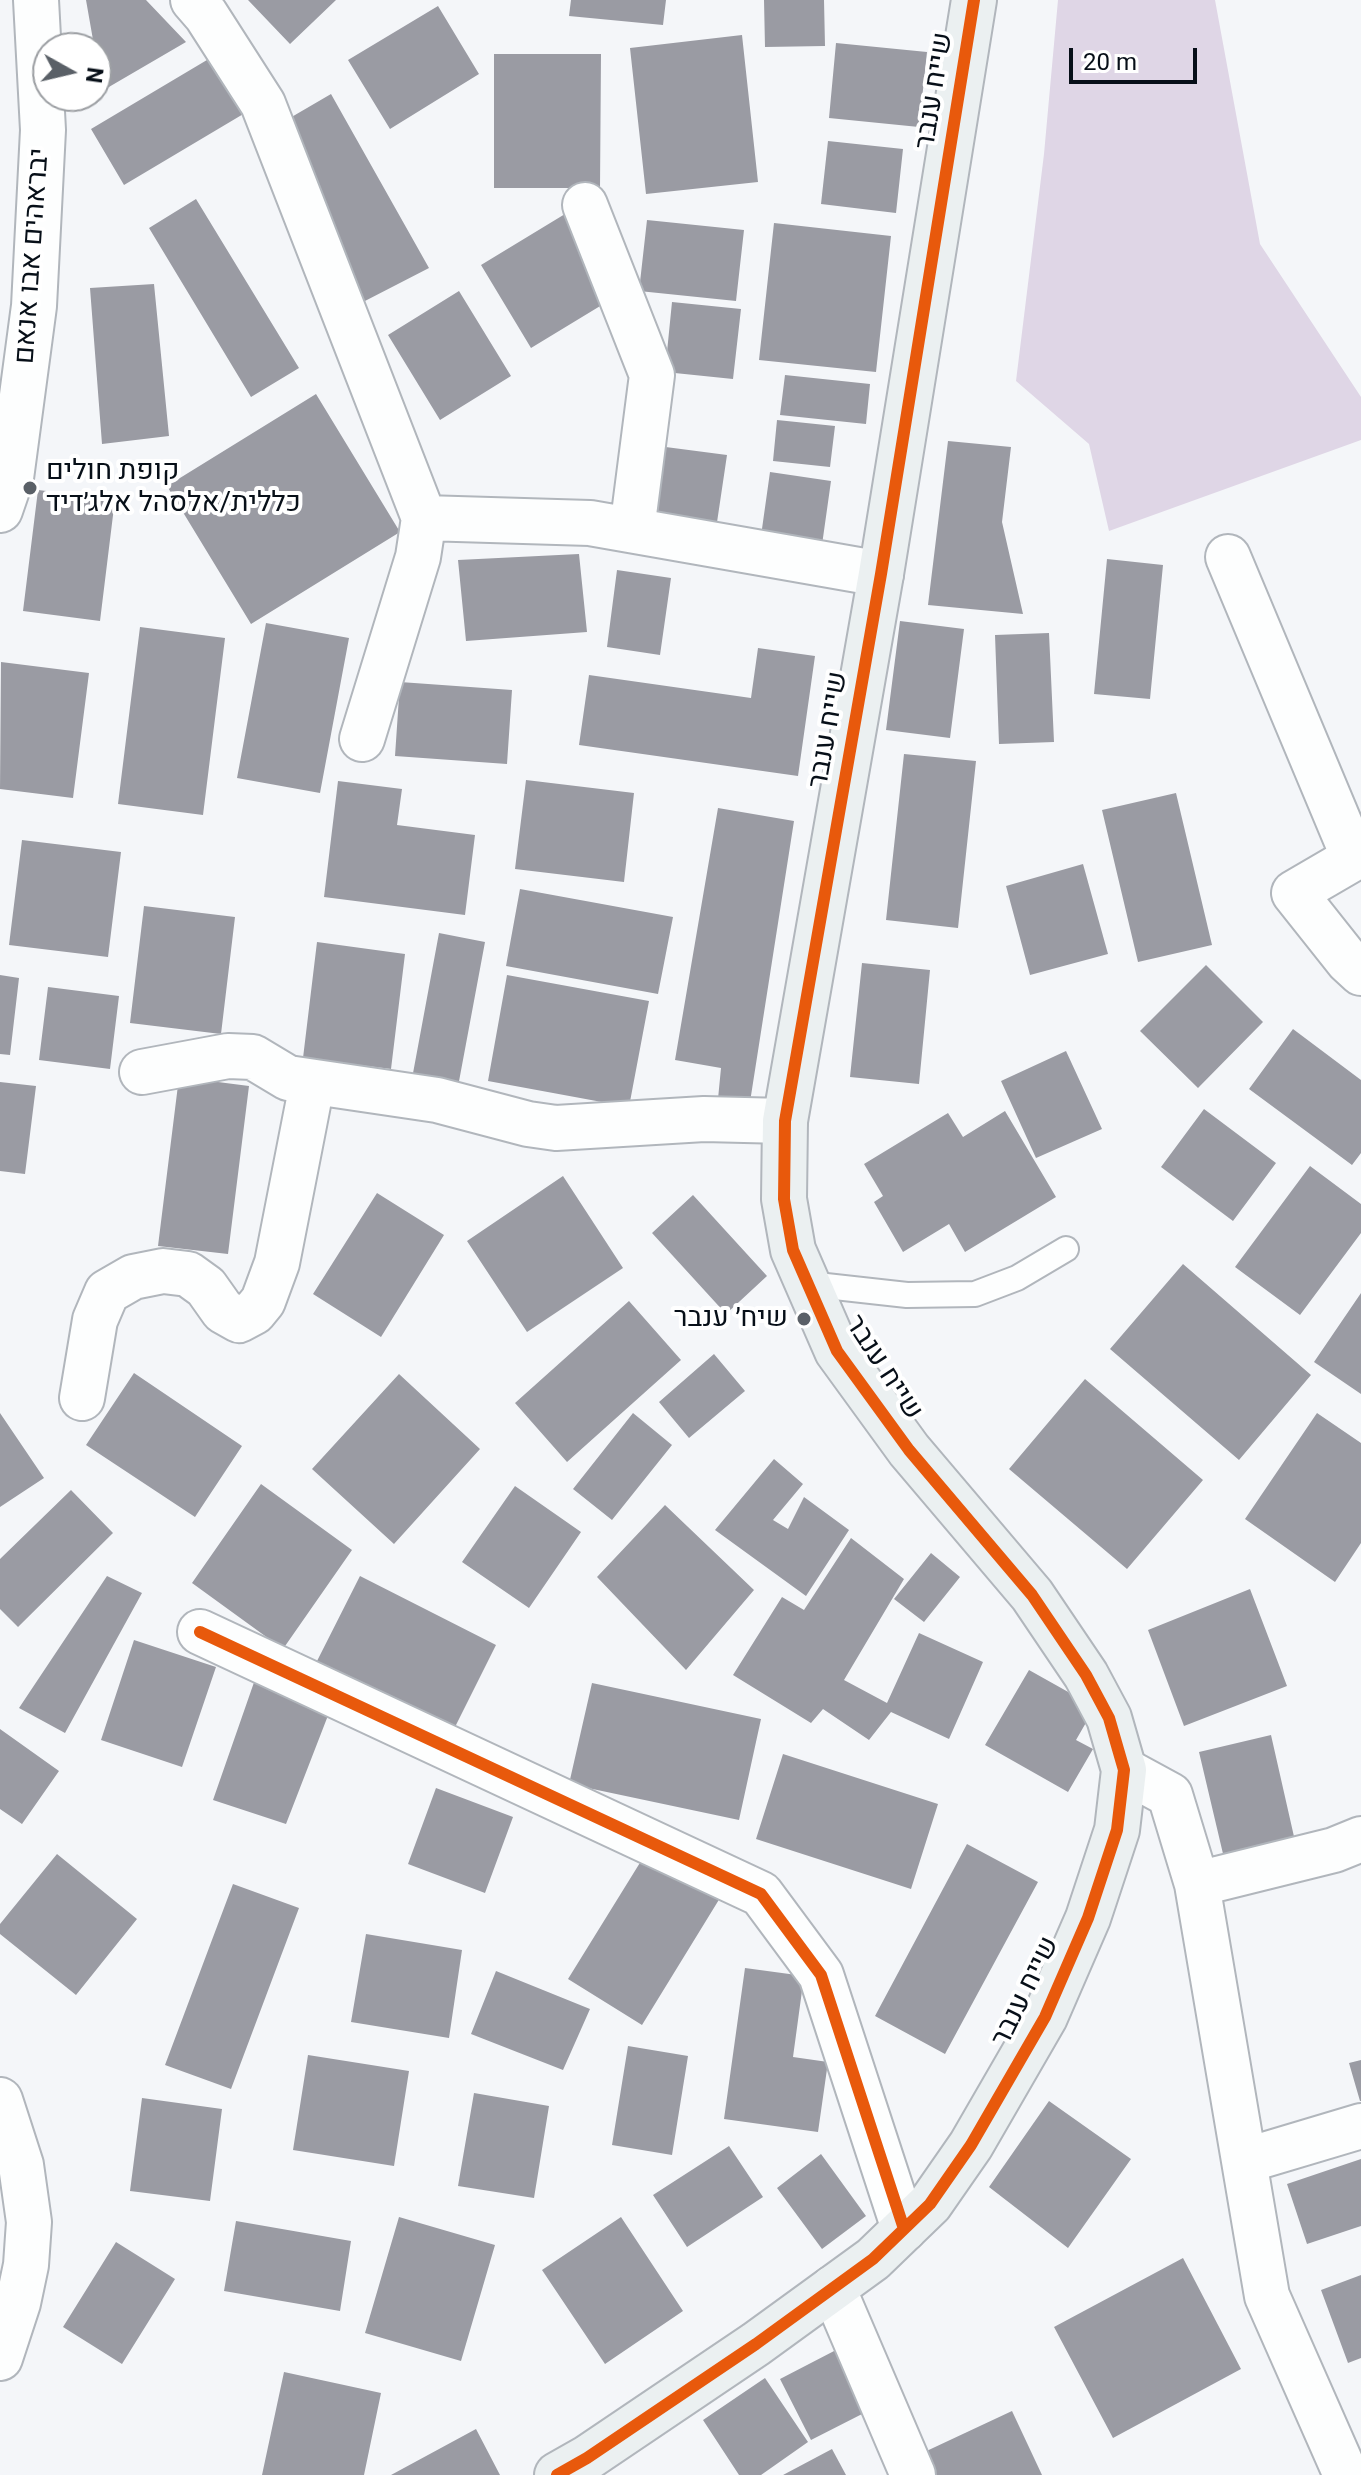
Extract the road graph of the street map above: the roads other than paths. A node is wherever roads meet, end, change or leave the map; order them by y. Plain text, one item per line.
1 (36, 0) edge
2 (193, 0) edge
3 (974, 0) edge
4 (585, 205) dead end
5 (0, 510) edge
6 (424, 518) junction
7 (632, 530) junction
8 (1228, 557) dead end
9 (881, 574) junction
10 (362, 739) dead end
11 (1361, 973) edge
12 (142, 1072) dead end
13 (312, 1084) junction
14 (785, 1121) junction
15 (1066, 1249) dead end
16 (808, 1284) junction
17 (82, 1398) dead end
18 (200, 1632) dead end
19 (1124, 1770) junction
20 (1361, 1839) edge
21 (1197, 1884) junction
22 (0, 2100) edge
23 (1361, 2126) edge
24 (1244, 2161) junction
25 (904, 2229) junction
26 (833, 2288) junction
27 (0, 2358) edge
28 (557, 2475) edge
29 (913, 2475) edge
30 (1346, 2475) edge

1 - 5 street, יבראהים אבו אנאם
2 - 6 street
3 - 9 street, שייח ענבר
4 - 7 street
6 - 7 street
6 - 10 street
7 - 9 street
8 - 11 street
9 - 14 street, שייח ענבר
12 - 13 street
13 - 14 street
13 - 17 street
14 - 16 street, שייח ענבר
15 - 16 lane
16 - 19 street, שייח ענבר
18 - 25 street
19 - 21 street
19 - 25 street, שייח ענבר
20 - 21 street
21 - 24 street
22 - 27 street
23 - 24 street
24 - 30 street
25 - 26 street, שייח ענבר
26 - 28 street, שייח ענבר
26 - 29 street

